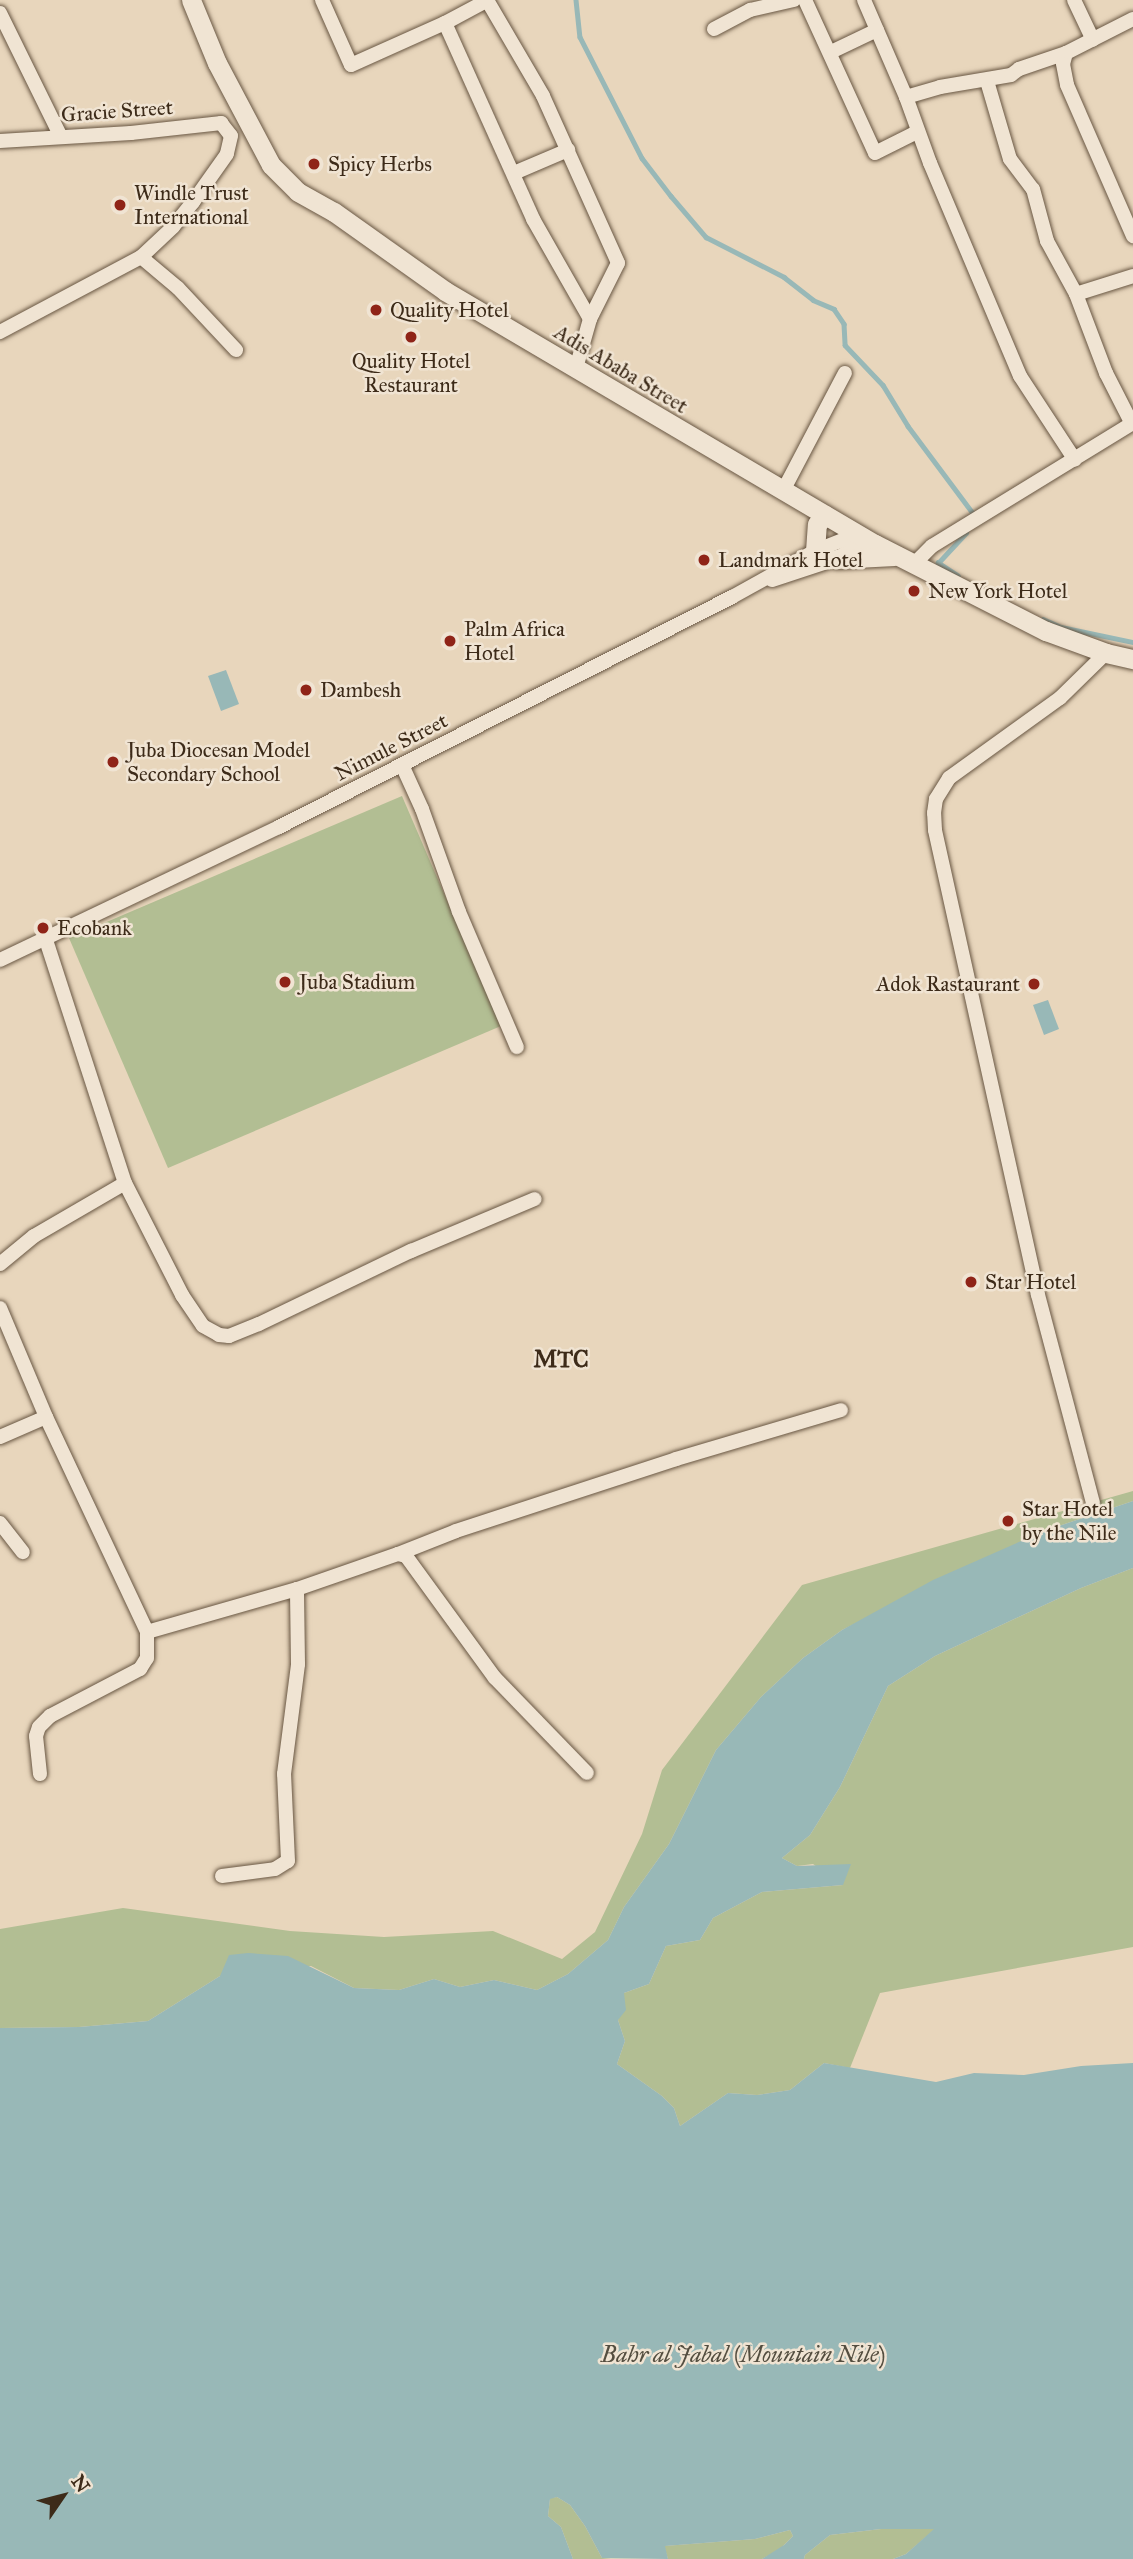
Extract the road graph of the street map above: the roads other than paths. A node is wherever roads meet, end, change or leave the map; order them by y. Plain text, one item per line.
1 (191, 0) edge
2 (322, 0) edge
3 (794, 0) edge
4 (805, 0) edge
5 (864, 0) edge
6 (1074, 0) edge
7 (480, 2) edge
8 (0, 13) edge
9 (1133, 20) edge
10 (445, 23) junction
11 (714, 29) dead end
12 (877, 30) junction
13 (1093, 40) junction
14 (831, 52) junction
15 (1066, 53) junction
16 (987, 80) junction
17 (906, 97) junction
18 (246, 117) junction
19 (221, 123) junction
20 (917, 132) junction
21 (60, 135) junction
22 (0, 141) edge
23 (568, 150) junction
24 (513, 173) junction
25 (1126, 202) edge
26 (1133, 236) edge
27 (141, 257) junction
28 (1133, 276) edge
29 (1076, 294) junction
30 (590, 319) junction
31 (0, 332) edge
32 (236, 350) dead end
33 (576, 368) junction
34 (845, 373) dead end
35 (1132, 424) edge
36 (1075, 460) junction
37 (784, 489) junction
38 (825, 515) junction
39 (867, 539) junction
40 (815, 551) junction
41 (836, 559) junction
42 (907, 560) junction
43 (760, 582) junction
44 (1106, 653) junction
45 (1133, 659) edge
46 (402, 765) junction
47 (46, 940) junction
48 (0, 960) edge
49 (517, 1047) dead end
50 (125, 1183) junction
51 (536, 1199) dead end
52 (0, 1264) edge
53 (0, 1308) edge
54 (841, 1409) dead end
55 (46, 1417) junction
56 (0, 1437) edge
57 (1093, 1503) dead end
58 (0, 1523) edge
59 (23, 1552) dead end
60 (398, 1554) junction
61 (297, 1589) junction
62 (147, 1632) junction
63 (587, 1773) dead end
64 (40, 1774) dead end
65 (222, 1875) dead end

1 - 18 street, Adis Ababa Street
2 - 10 street
3 - 11 street
4 - 14 street
5 - 12 street
6 - 13 street
7 - 10 street
7 - 23 street
8 - 21 street
9 - 13 street
10 - 24 street
12 - 14 street
12 - 17 street
13 - 15 street
14 - 20 street
15 - 16 street
15 - 25 street
16 - 17 street
16 - 29 street
17 - 20 street
18 - 19 street, Gracie Street
18 - 33 street, Adis Ababa Street
19 - 21 street, Gracie Street
19 - 27 street
20 - 36 street
21 - 22 street, Gracie Street
23 - 24 street
23 - 30 street
24 - 30 street
25 - 26 street
27 - 31 street
27 - 32 street
28 - 29 street
29 - 35 street
30 - 33 street
33 - 37 street, Adis Ababa Street
34 - 37 street
35 - 36 street
36 - 42 street
37 - 38 street, Adis Ababa Street
38 - 39 street, Adis Ababa Street
38 - 40 street
39 - 40 street, Nimule Street
39 - 41 street, Nimule Street
39 - 42 street, Adis Ababa Street
40 - 43 street, Nimule Street
41 - 42 street
41 - 43 street, Nimule Street
42 - 44 street, Adis Ababa Street
43 - 46 street, Nimule Street
44 - 45 street, Adis Ababa Street
44 - 57 street
46 - 47 street, Nimule Street
46 - 49 street
47 - 48 street, Nimule Street
47 - 50 street
50 - 51 street
50 - 52 street
53 - 55 street
54 - 60 street
55 - 56 street
55 - 62 street
58 - 59 street
60 - 61 street
60 - 63 street
61 - 62 street
61 - 65 street
62 - 64 street

